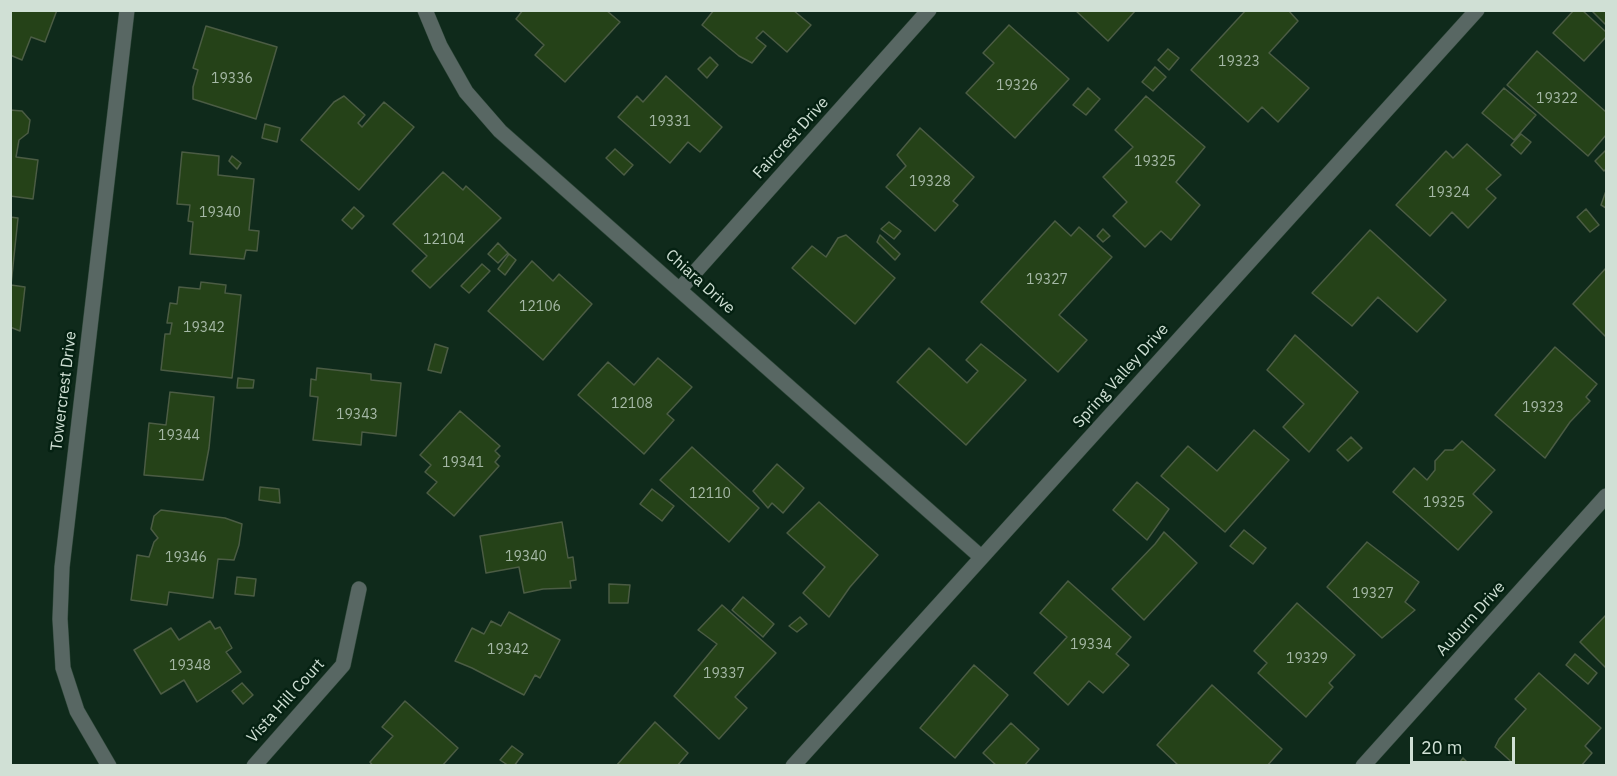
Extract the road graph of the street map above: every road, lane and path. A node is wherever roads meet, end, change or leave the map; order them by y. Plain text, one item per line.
1 (127, 10) edge
2 (425, 10) edge
3 (928, 10) edge
4 (1477, 10) edge
5 (680, 289) junction
6 (1606, 496) edge
7 (981, 557) junction
8 (359, 589) dead end
9 (109, 765) edge
10 (254, 765) edge
11 (793, 765) edge
12 (1363, 765) edge

1 - 9 street, Towercrest Drive
2 - 5 street, Chiara Drive
3 - 5 street, Faircrest Drive
4 - 7 street, Spring Valley Drive
5 - 7 street, Chiara Drive
6 - 12 street, Auburn Drive
7 - 11 street, Spring Valley Drive
8 - 10 street, Vista Hill Court

